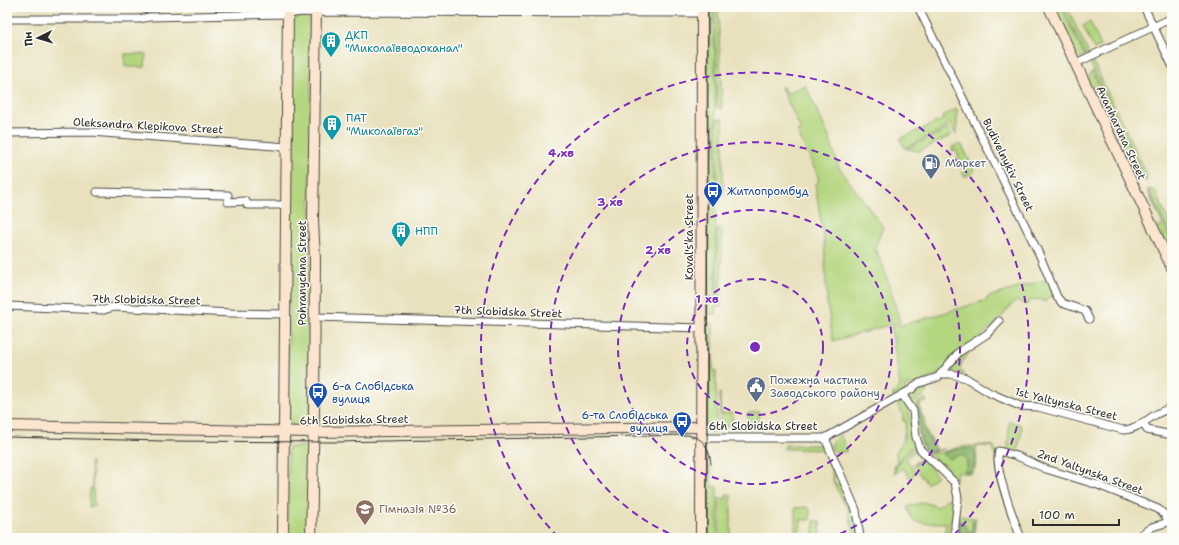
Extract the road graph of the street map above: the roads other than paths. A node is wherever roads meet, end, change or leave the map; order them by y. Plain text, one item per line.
1 (918, 7) edge
2 (1050, 7) edge
3 (1144, 7) edge
4 (316, 10) edge
5 (701, 10) edge
6 (288, 11) edge
7 (1172, 18) edge
8 (7, 20) edge
9 (1153, 27) junction
10 (1076, 63) junction
11 (1172, 65) edge
12 (7, 134) edge
13 (287, 147) junction
14 (97, 192) dead end
15 (285, 205) junction
16 (1172, 268) edge
17 (7, 306) edge
18 (285, 314) junction
19 (314, 317) junction
20 (1089, 319) dead end
21 (999, 321) dead end
22 (701, 328) junction
23 (940, 374) junction
24 (902, 394) junction
25 (1172, 407) edge
26 (1143, 422) junction
27 (7, 426) edge
28 (701, 427) junction
29 (284, 432) junction
30 (312, 432) junction
31 (1172, 435) edge
32 (701, 438) junction
33 (825, 438) junction
34 (1170, 521) edge
35 (284, 538) edge
36 (311, 538) edge
37 (701, 538) edge
38 (860, 538) edge
39 (955, 538) edge
40 (1021, 538) edge
41 (1136, 538) edge

1 - 20 street, Budivelnykiv Street
2 - 10 street, Avanhardna Street
3 - 9 street
4 - 5 street
4 - 6 street
4 - 19 street, Pohranychna Street
5 - 22 street, Koval's'ka Street
6 - 8 street
6 - 13 street, Pohranychna Street
7 - 9 street
9 - 10 street
9 - 11 street
10 - 16 street, Avanhardna Street
12 - 13 street, Oleksandra Klepikova Street
13 - 15 street, Pohranychna Street
14 - 15 street
15 - 18 street, Pohranychna Street
17 - 18 street, 7th Slobidska Street
18 - 29 street, Pohranychna Street
19 - 22 street, 7th Slobidska Street
19 - 30 street, Pohranychna Street
21 - 23 street
22 - 28 street, Koval's'ka Street
23 - 24 street
23 - 26 street, 1st Yaltynska Street
24 - 33 street
24 - 39 street
25 - 26 street, 1st Yaltynska Street
26 - 31 street
27 - 29 street, 6th Slobidska Street
28 - 30 street, 6th Slobidska Street
28 - 32 street, Koval's'ka Street
29 - 30 street, 6th Slobidska Street
29 - 35 street, Pohranychna Street
30 - 36 street, Pohranychna Street
32 - 33 street, 6th Slobidska Street
32 - 37 street, Koval's'ka Street
33 - 38 street
34 - 40 street, 2nd Yaltynska Street
34 - 41 street

